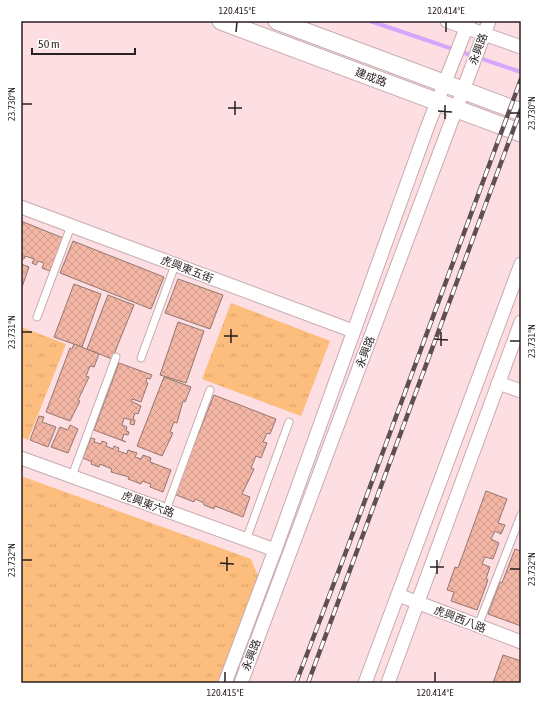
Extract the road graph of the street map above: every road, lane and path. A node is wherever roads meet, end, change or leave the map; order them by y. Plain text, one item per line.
1 (221, 21) edge
2 (277, 21) edge
3 (447, 21) edge
4 (466, 28) edge
5 (485, 32) edge
6 (521, 47) edge
7 (446, 80) junction
8 (464, 87) junction
9 (437, 101) junction
10 (456, 110) junction
11 (521, 112) edge
12 (521, 133) edge
13 (21, 207) edge
14 (72, 226) junction
15 (521, 264) edge
16 (175, 265) junction
17 (37, 317) dead end
18 (521, 322) edge
19 (353, 332) junction
20 (116, 357) dead end
21 (140, 358) dead end
22 (498, 383) junction
23 (210, 390) dead end
24 (521, 391) edge
25 (289, 422) dead end
26 (21, 458) edge
27 (72, 476) junction
28 (166, 510) junction
29 (521, 515) edge
30 (246, 540) junction
31 (275, 550) junction
32 (398, 595) junction
33 (419, 602) junction
34 (478, 626) junction
35 (521, 642) edge
36 (225, 683) edge
37 (241, 683) edge
38 (365, 683) edge
39 (388, 683) edge

1 - 9 street, 建成路
2 - 7 street, 建成路
3 - 4 street
4 - 5 street
4 - 7 street, 永興路
5 - 6 street
5 - 8 street, 永興路
7 - 8 street, 建成路
7 - 9 street, 永興路
8 - 10 street, 永興路
8 - 11 street, 建成路
9 - 10 street, 建成路
9 - 19 street, 永興路
10 - 12 street, 建成路
10 - 37 street, 永興路
13 - 14 street, 虎興東五街
14 - 16 street, 虎興東五街
14 - 17 lane
15 - 32 street
16 - 19 street, 虎興東五街
16 - 21 lane
18 - 22 street
19 - 31 street, 永興路
20 - 27 lane
22 - 24 street
22 - 33 street
23 - 28 lane
25 - 30 lane
26 - 27 street, 虎興東六路
27 - 28 street, 虎興東六路
28 - 30 street, 虎興東六路
29 - 34 lane
30 - 31 street, 虎興東六路
31 - 36 street, 永興路
32 - 33 street, 虎興西八路
32 - 38 street
33 - 34 street, 虎興西八路
33 - 39 street
34 - 35 street, 虎興西八路

